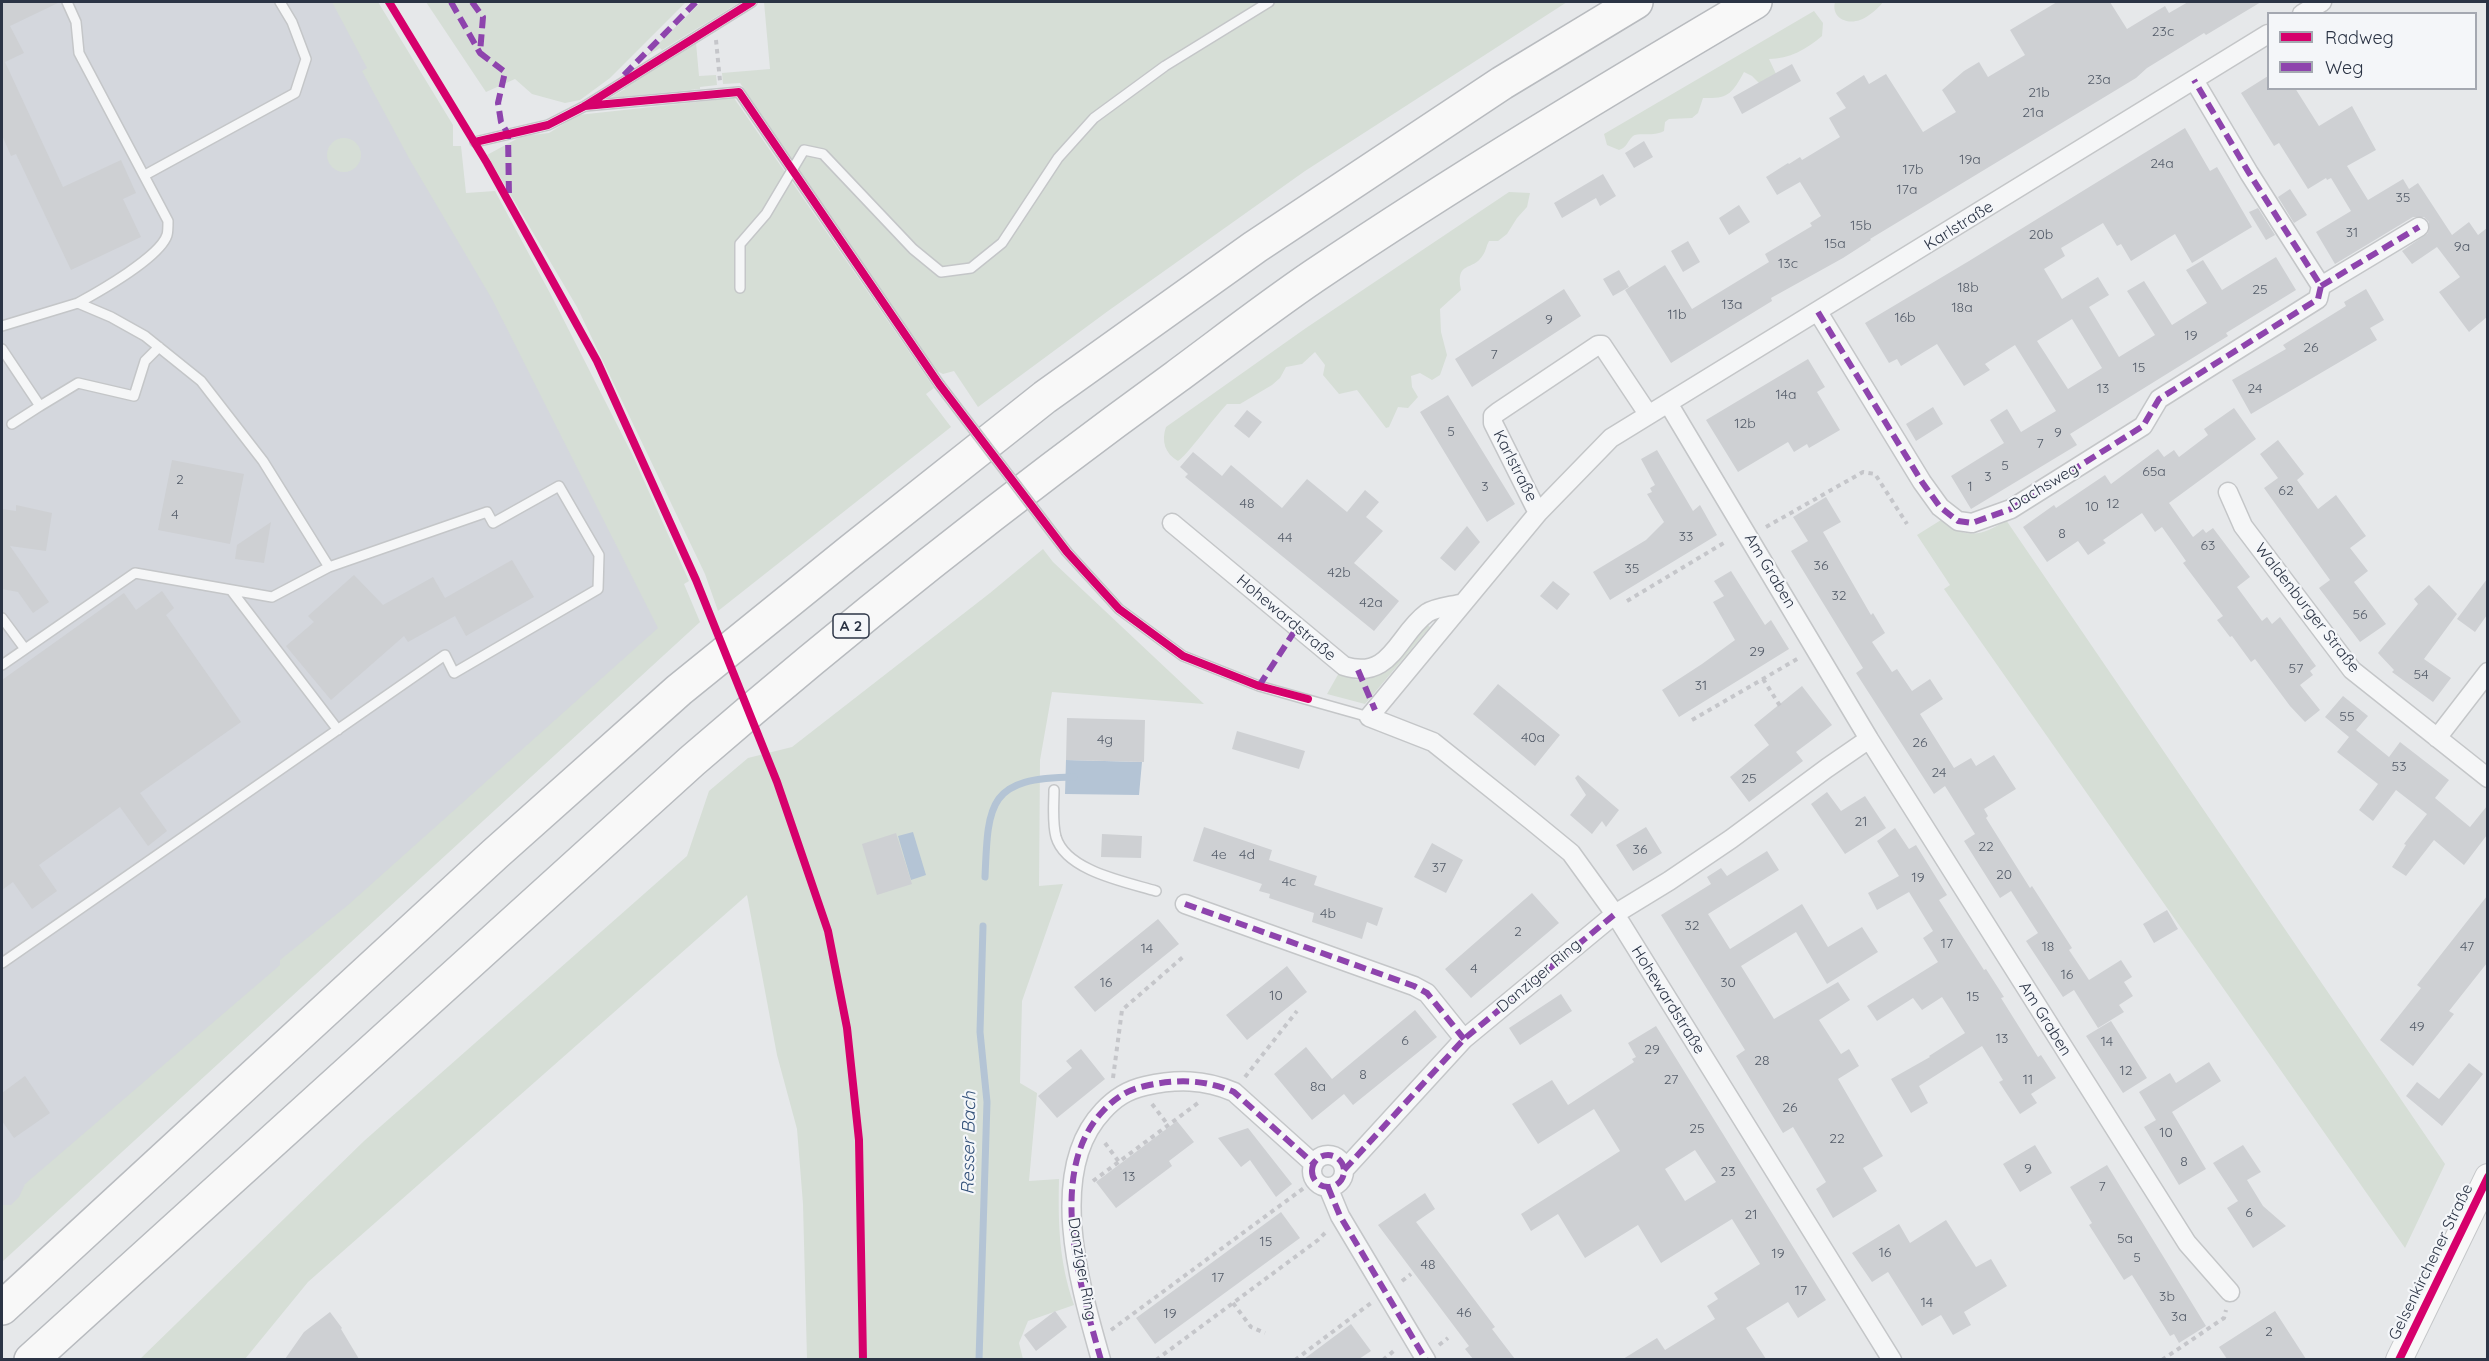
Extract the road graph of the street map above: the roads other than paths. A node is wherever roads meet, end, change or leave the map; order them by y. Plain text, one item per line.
1 (67, 2) edge
2 (280, 2) edge
3 (752, 2) edge
4 (1269, 2) edge
5 (1636, 2) edge
6 (1755, 2) edge
7 (2322, 2) edge
8 (2305, 12) edge
9 (2267, 35) edge
10 (2194, 80) junction
11 (585, 106) junction
12 (475, 142) dead end
13 (792, 169) junction
14 (145, 176) junction
15 (2419, 227) dead end
16 (2321, 286) junction
17 (740, 288) dead end
18 (78, 303) junction
19 (1818, 312) junction
20 (2, 326) edge
21 (159, 347) junction
22 (2, 349) edge
23 (1668, 403) junction
24 (40, 406) junction
25 (1648, 414) junction
26 (12, 424) dead end
27 (2228, 492) dead end
28 (1538, 513) junction
29 (1172, 523) dead end
30 (329, 567) junction
31 (231, 590) junction
32 (1463, 603) junction
33 (2, 618) edge
34 (25, 649) junction
35 (2, 665) edge
36 (2487, 672) edge
37 (1369, 717) junction
38 (338, 730) junction
39 (2437, 738) junction
40 (1869, 739) junction
41 (2487, 778) edge
42 (1054, 789) dead end
43 (1156, 891) dead end
44 (1185, 904) dead end
45 (1615, 914) junction
46 (2, 963) edge
47 (1464, 1039) junction
48 (1344, 1170) junction
49 (1319, 1177) junction
50 (2487, 1177) edge
51 (2230, 1292) road end
52 (2, 1308) edge
53 (31, 1359) edge
54 (1101, 1359) edge
55 (1426, 1359) edge
56 (1892, 1359) edge
57 (2399, 1359) edge

1 - 14 lane
2 - 14 lane
3 - 11 lane
4 - 13 lane
5 - 52 highway
6 - 53 highway, A 2
7 - 8 street
9 - 10 street, Karlstraße
10 - 16 street
10 - 19 street, Karlstraße
11 - 12 lane
11 - 13 lane
13 - 17 lane
13 - 37 lane, bridge
14 - 18 lane
15 - 16 street, Dachsweg
16 - 19 street, Dachsweg
18 - 20 lane
18 - 21 lane
19 - 23 street, Karlstraße
21 - 24 lane
21 - 30 lane
22 - 24 lane
23 - 25 street, Karlstraße
23 - 40 street, Am Graben
24 - 26 lane
25 - 28 street, Karlstraße
25 - 28 street, Karlstraße
27 - 39 street, Waldenburger Straße
28 - 32 street, Karlstraße
29 - 32 street, Hohewardstraße
30 - 31 lane
30 - 38 lane
31 - 34 lane
31 - 38 lane
32 - 37 street, Karlstraße
33 - 34 lane
34 - 35 lane
36 - 39 street
37 - 45 street, Hohewardstraße
38 - 46 lane
39 - 41 street, Waldenburger Straße
40 - 45 street
40 - 51 street, Am Graben
42 - 43 lane
44 - 47 street
45 - 47 street, Danziger Ring
45 - 56 street, Hohewardstraße
47 - 48 street, Danziger Ring
48 - 49 street, Danziger Ring
48 - 49 street
49 - 54 street, Danziger Ring
49 - 55 street
50 - 57 main road, Gelsenkirchener Straße

